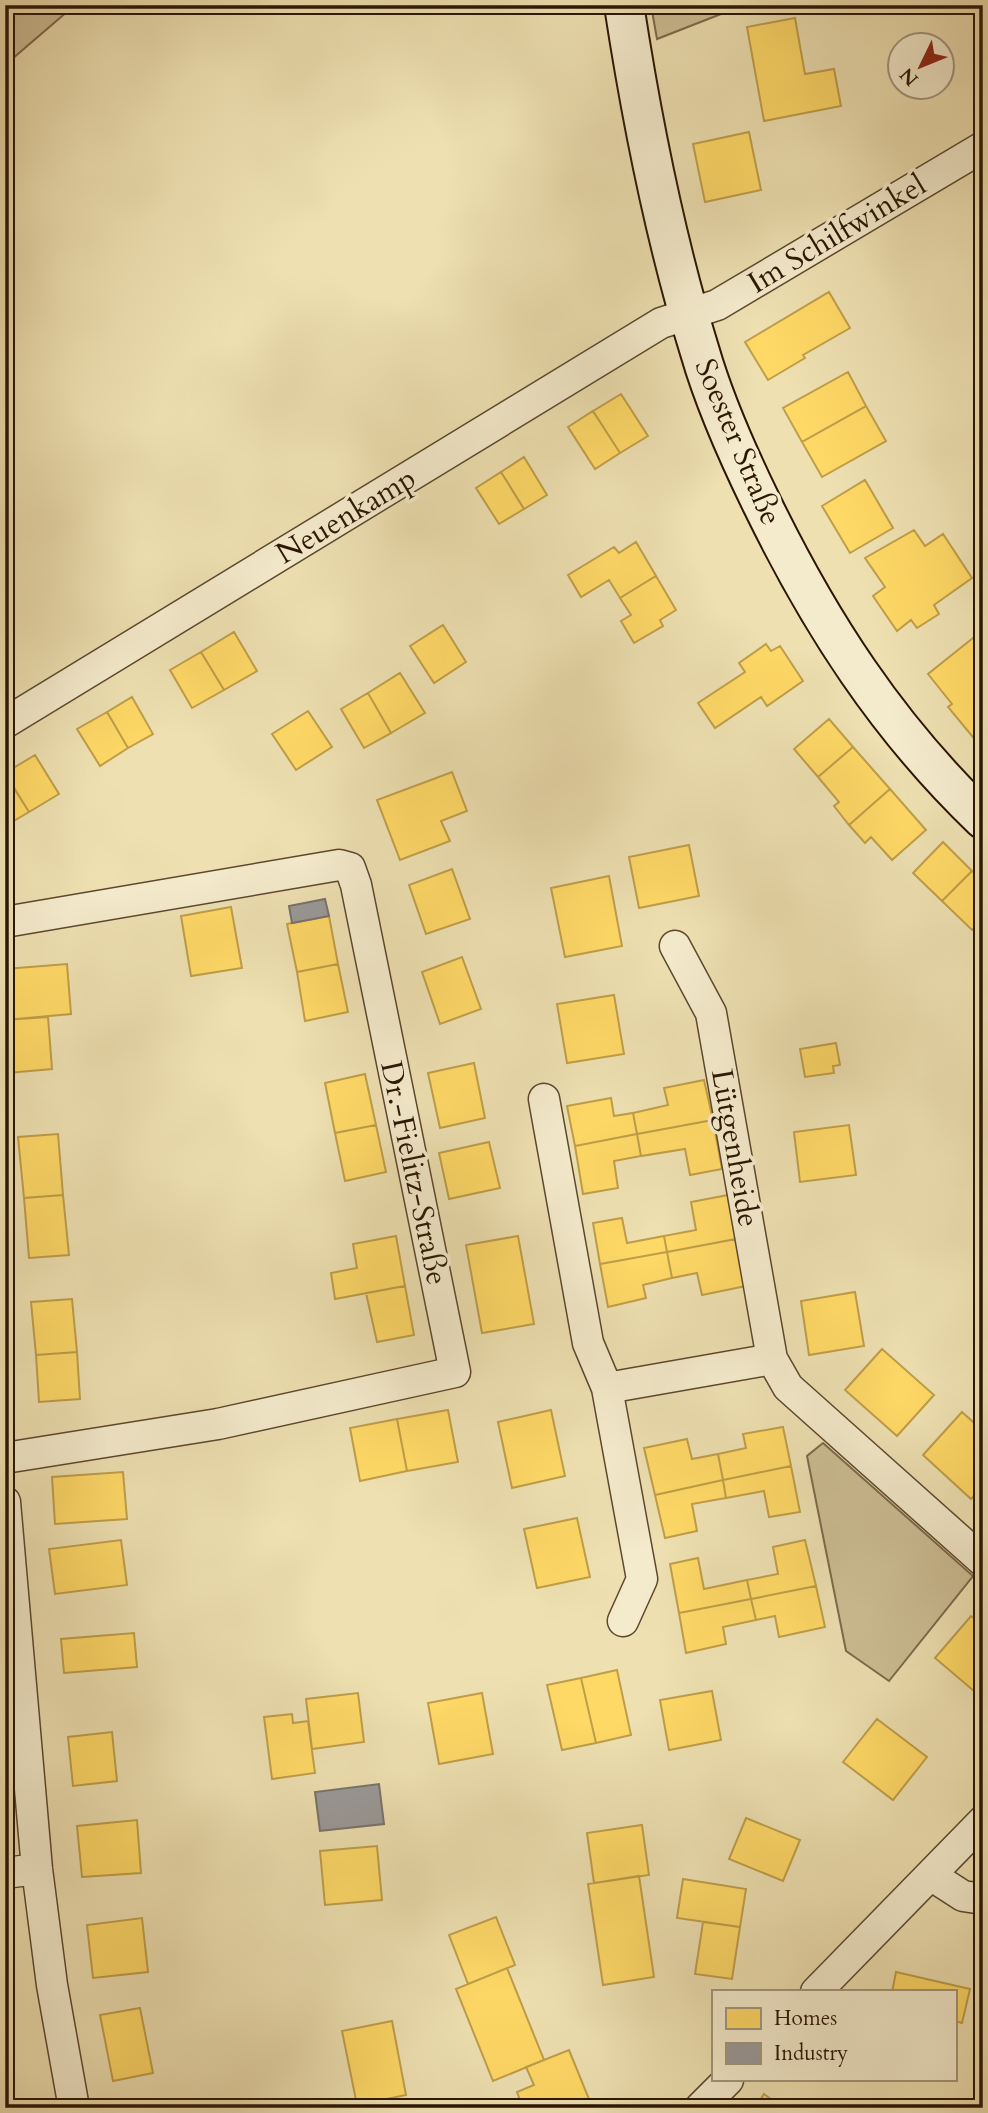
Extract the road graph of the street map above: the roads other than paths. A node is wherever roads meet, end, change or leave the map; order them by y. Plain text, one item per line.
1 (624, 5) edge
2 (983, 147) edge
3 (689, 313) junction
4 (5, 723) edge
5 (983, 819) edge
6 (5, 922) edge
7 (675, 946) dead end
8 (544, 1099) dead end
9 (772, 1359) junction
10 (607, 1388) junction
11 (5, 1458) edge
12 (5, 1502) edge
13 (983, 1561) edge
14 (623, 1621) dead end
15 (983, 1821) edge
16 (37, 1869) junction
17 (5, 1873) edge
18 (932, 1876) junction
19 (983, 1899) edge
20 (818, 1990) edge
21 (727, 2082) edge
22 (74, 2108) edge
23 (700, 2108) edge

1 - 3 main road, Soester Straße
2 - 3 street, Im Schilfwinkel
3 - 4 street, Neuenkamp
3 - 5 main road, Soester Straße
6 - 11 street, Dr.-Fielitz-Straße
7 - 9 street, Lütgenheide
8 - 10 street
9 - 10 street
9 - 13 street, Lütgenheide
10 - 14 street
12 - 16 street
15 - 18 street
16 - 17 street
16 - 22 street
18 - 19 street
18 - 20 street
21 - 23 street

